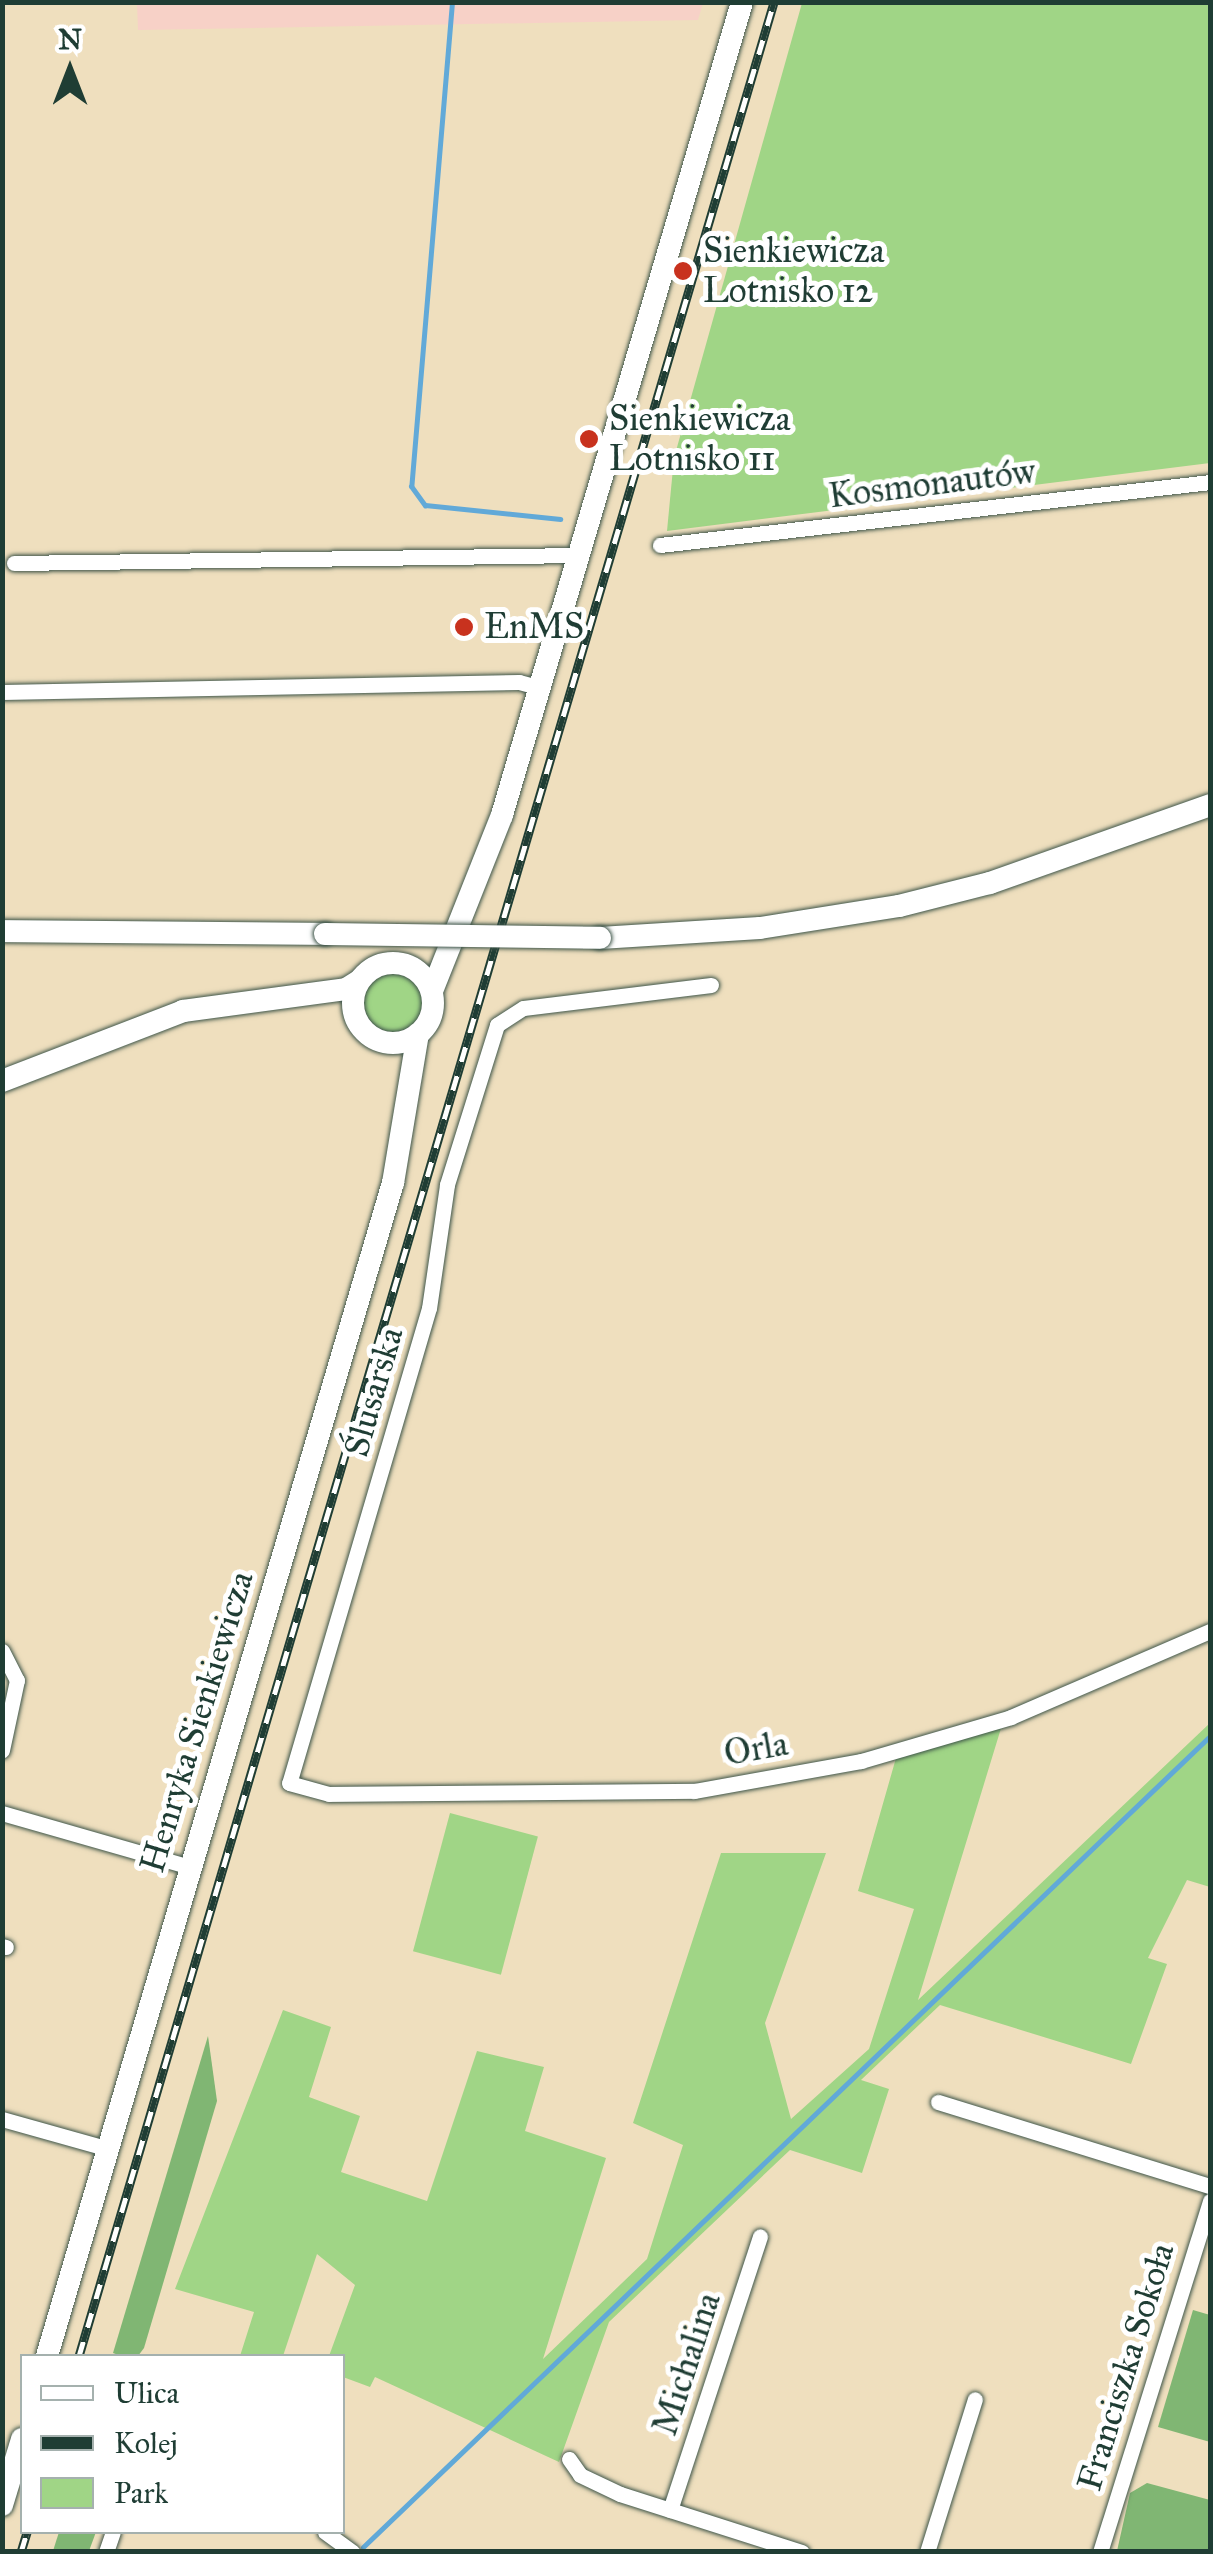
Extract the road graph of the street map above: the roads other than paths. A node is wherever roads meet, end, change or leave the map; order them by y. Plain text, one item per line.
1 (742, 2) edge
2 (1210, 482) edge
3 (660, 545) dead end
4 (579, 555) junction
5 (14, 563) dead end
6 (540, 688) junction
7 (2, 692) edge
8 (1210, 806) edge
9 (457, 929) junction
10 (2, 931) edge
11 (404, 964) junction
12 (359, 981) junction
13 (710, 985) dead end
14 (432, 991) junction
15 (276, 998) junction
16 (356, 1018) junction
17 (418, 1034) junction
18 (383, 1042) junction
19 (2, 1081) edge
20 (406, 1105) junction
21 (1210, 1632) edge
22 (2, 1650) edge
23 (2, 1750) edge
24 (289, 1783) joint
25 (2, 1813) edge
26 (190, 1867) junction
27 (938, 2102) dead end
28 (2, 2119) edge
29 (109, 2149) junction
30 (1210, 2186) edge
31 (1210, 2202) edge
32 (760, 2236) dead end
33 (48, 2354) edge
34 (975, 2399) dead end
35 (20, 2445) edge
36 (569, 2459) dead end
37 (2, 2505) edge
38 (670, 2510) junction
39 (328, 2534) edge
40 (352, 2552) edge
41 (802, 2552) edge
42 (927, 2552) edge
43 (1100, 2552) edge

1 - 4 main road
2 - 3 street, Kosmonautów
4 - 5 street
4 - 6 main road
6 - 7 street
6 - 9 main road
8 - 10 main road, bridge
9 - 11 main road
9 - 14 main road
11 - 12 main road
11 - 14 main road
12 - 15 main road
12 - 16 main road
13 - 24 street, Ślusarska
14 - 17 main road
15 - 16 main road
15 - 19 main road
16 - 18 main road
17 - 18 main road
17 - 20 main road, Henryka Sienkiewicza
18 - 20 main road, Henryka Sienkiewicza
20 - 26 main road, Henryka Sienkiewicza
21 - 24 street, Orla
22 - 23 street
25 - 26 street
26 - 29 main road, Henryka Sienkiewicza
27 - 30 street
28 - 29 street
29 - 33 main road, Henryka Sienkiewicza
31 - 43 street, Franciszka Sokoła
32 - 38 street, Michalina
34 - 42 street
35 - 37 main road
36 - 38 street
38 - 41 street
39 - 40 street

